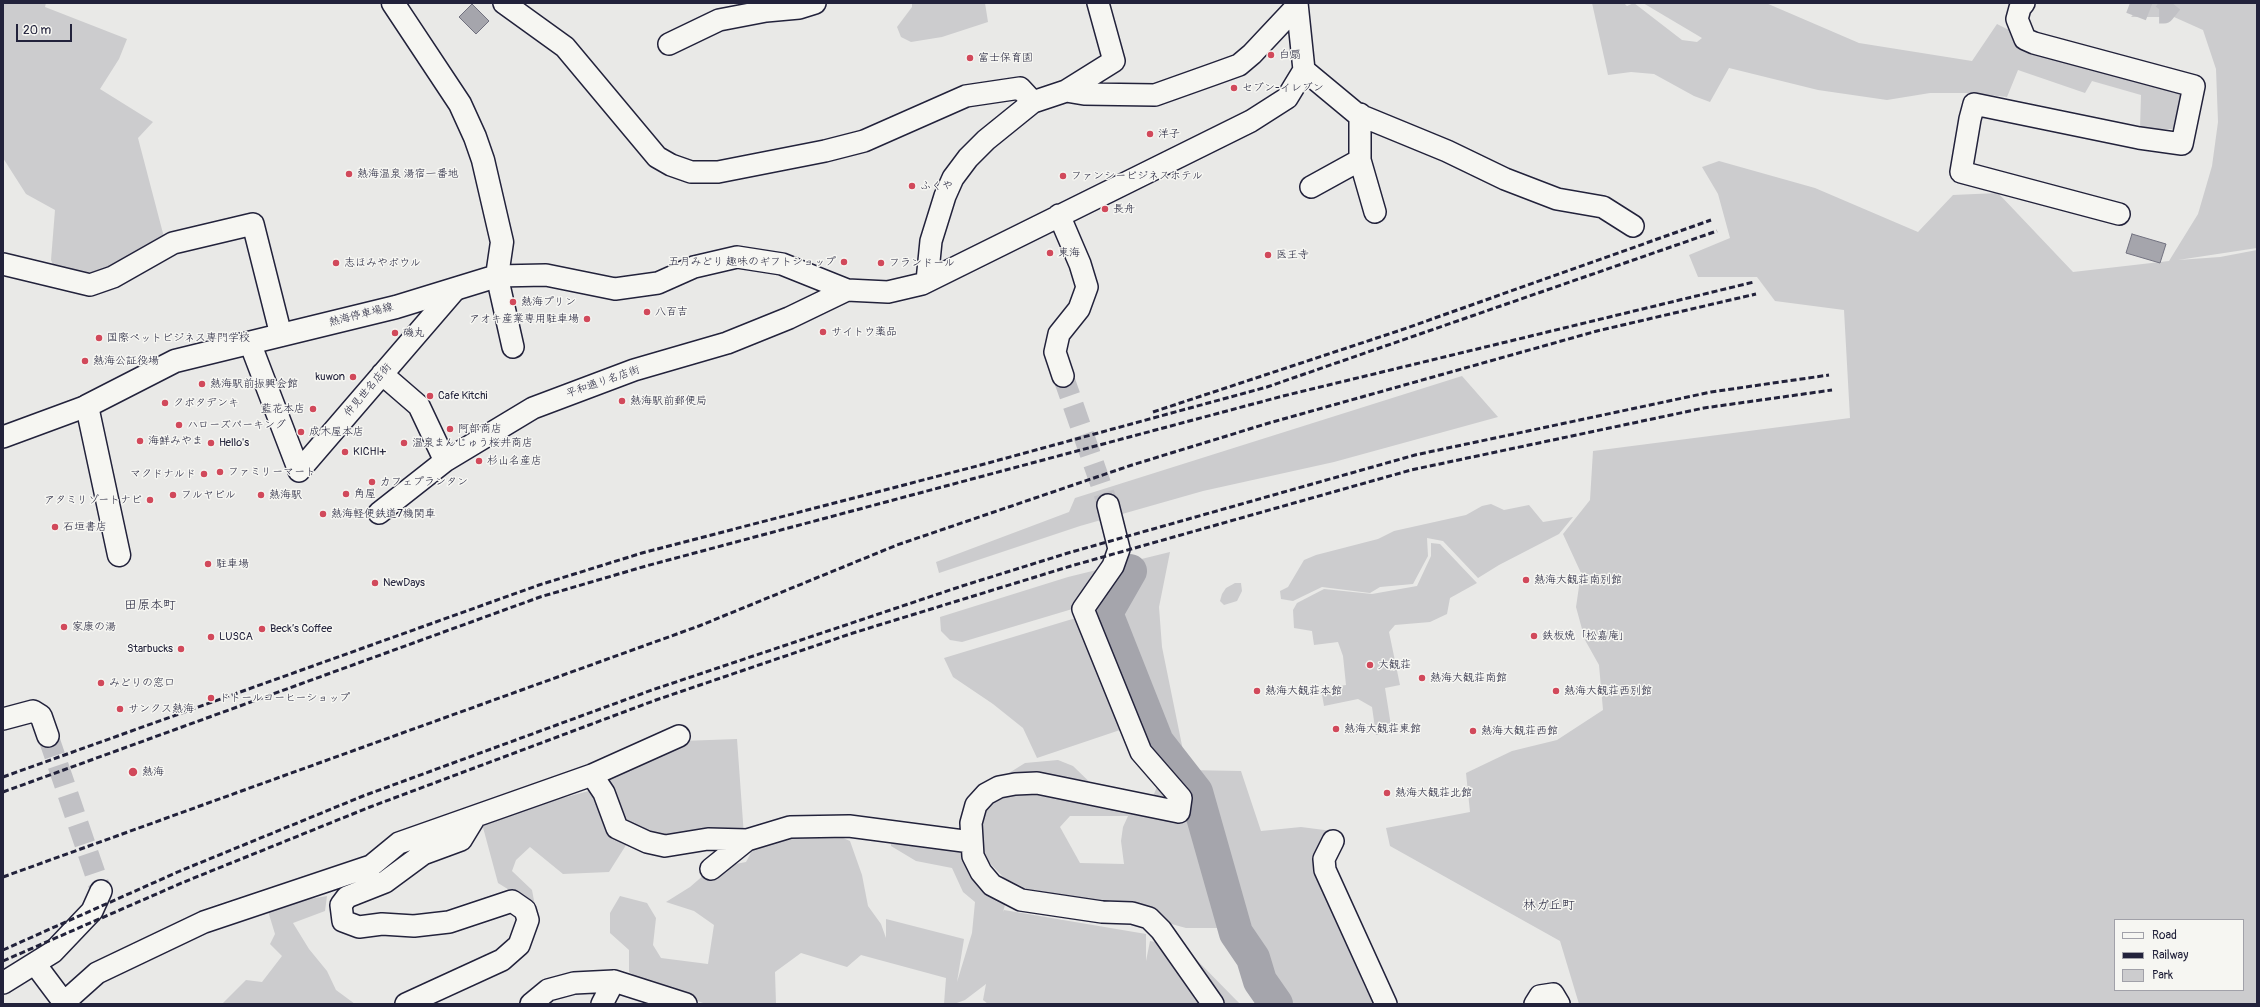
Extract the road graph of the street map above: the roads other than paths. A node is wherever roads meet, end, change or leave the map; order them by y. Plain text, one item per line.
1 (393, 3) edge
2 (504, 3) edge
3 (815, 3) edge
4 (1098, 3) edge
5 (2024, 3) edge
6 (1297, 4) edge
7 (721, 11) edge
8 (669, 44) dead end
9 (1304, 70) junction
10 (1066, 91) junction
11 (1033, 102) junction
12 (1360, 114) junction
13 (1360, 160) junction
14 (1311, 187) dead end
15 (1375, 212) dead end
16 (1059, 214) junction
17 (2119, 214) dead end
18 (1633, 226) dead end
19 (3, 264) edge
20 (497, 276) junction
21 (927, 281) junction
22 (847, 290) junction
23 (454, 291) junction
24 (281, 335) junction
25 (250, 343) junction
26 (513, 347) dead end
27 (382, 374) junction
28 (1063, 376) tunnel mouth
29 (87, 406) junction
30 (3, 437) edge
31 (445, 461) junction
32 (1108, 505) tunnel mouth
33 (379, 513) dead end
34 (118, 555) dead end
35 (3, 719) edge
36 (48, 736) tunnel mouth
37 (679, 736) dead end
38 (592, 775) junction
39 (475, 816) junction
40 (747, 840) junction
41 (1333, 841) dead end
42 (971, 842) junction
43 (711, 869) dead end
44 (101, 891) tunnel mouth
45 (35, 964) junction
46 (614, 981) junction
47 (3, 983) edge
48 (406, 1004) edge
49 (531, 1004) edge
50 (602, 1004) edge
51 (686, 1004) edge
52 (1213, 1004) edge
53 (1386, 1004) edge
54 (1535, 1004) edge
55 (1559, 1004) edge

1 - 20 main road
2 - 11 street
3 - 7 street
4 - 10 street
5 - 17 street
6 - 9 street
6 - 10 street
7 - 8 street
9 - 12 street
9 - 16 street
10 - 11 street
11 - 21 street
12 - 13 street
12 - 18 street
13 - 14 street
13 - 15 street
16 - 21 street
16 - 28 street
19 - 24 street
20 - 22 street
20 - 23 main road, 熱海停車場線
20 - 26 street
21 - 22 street
22 - 31 street, 平和通り名店街
23 - 24 main road, 熱海停車場線
23 - 27 street, 仲見世名店街
24 - 25 main road, 熱海停車場線
25 - 27 street, 仲見世名店街
25 - 29 main road, 熱海停車場線
27 - 31 street
29 - 30 street
29 - 34 main road
31 - 33 street, 平和通り名店街
32 - 42 street
35 - 36 street
37 - 38 street
38 - 39 street
38 - 40 street
39 - 45 street
39 - 48 street
40 - 42 street
40 - 43 street
41 - 53 street
42 - 52 street
44 - 45 street
45 - 47 street
46 - 49 street
46 - 50 street
46 - 51 street
54 - 55 street

